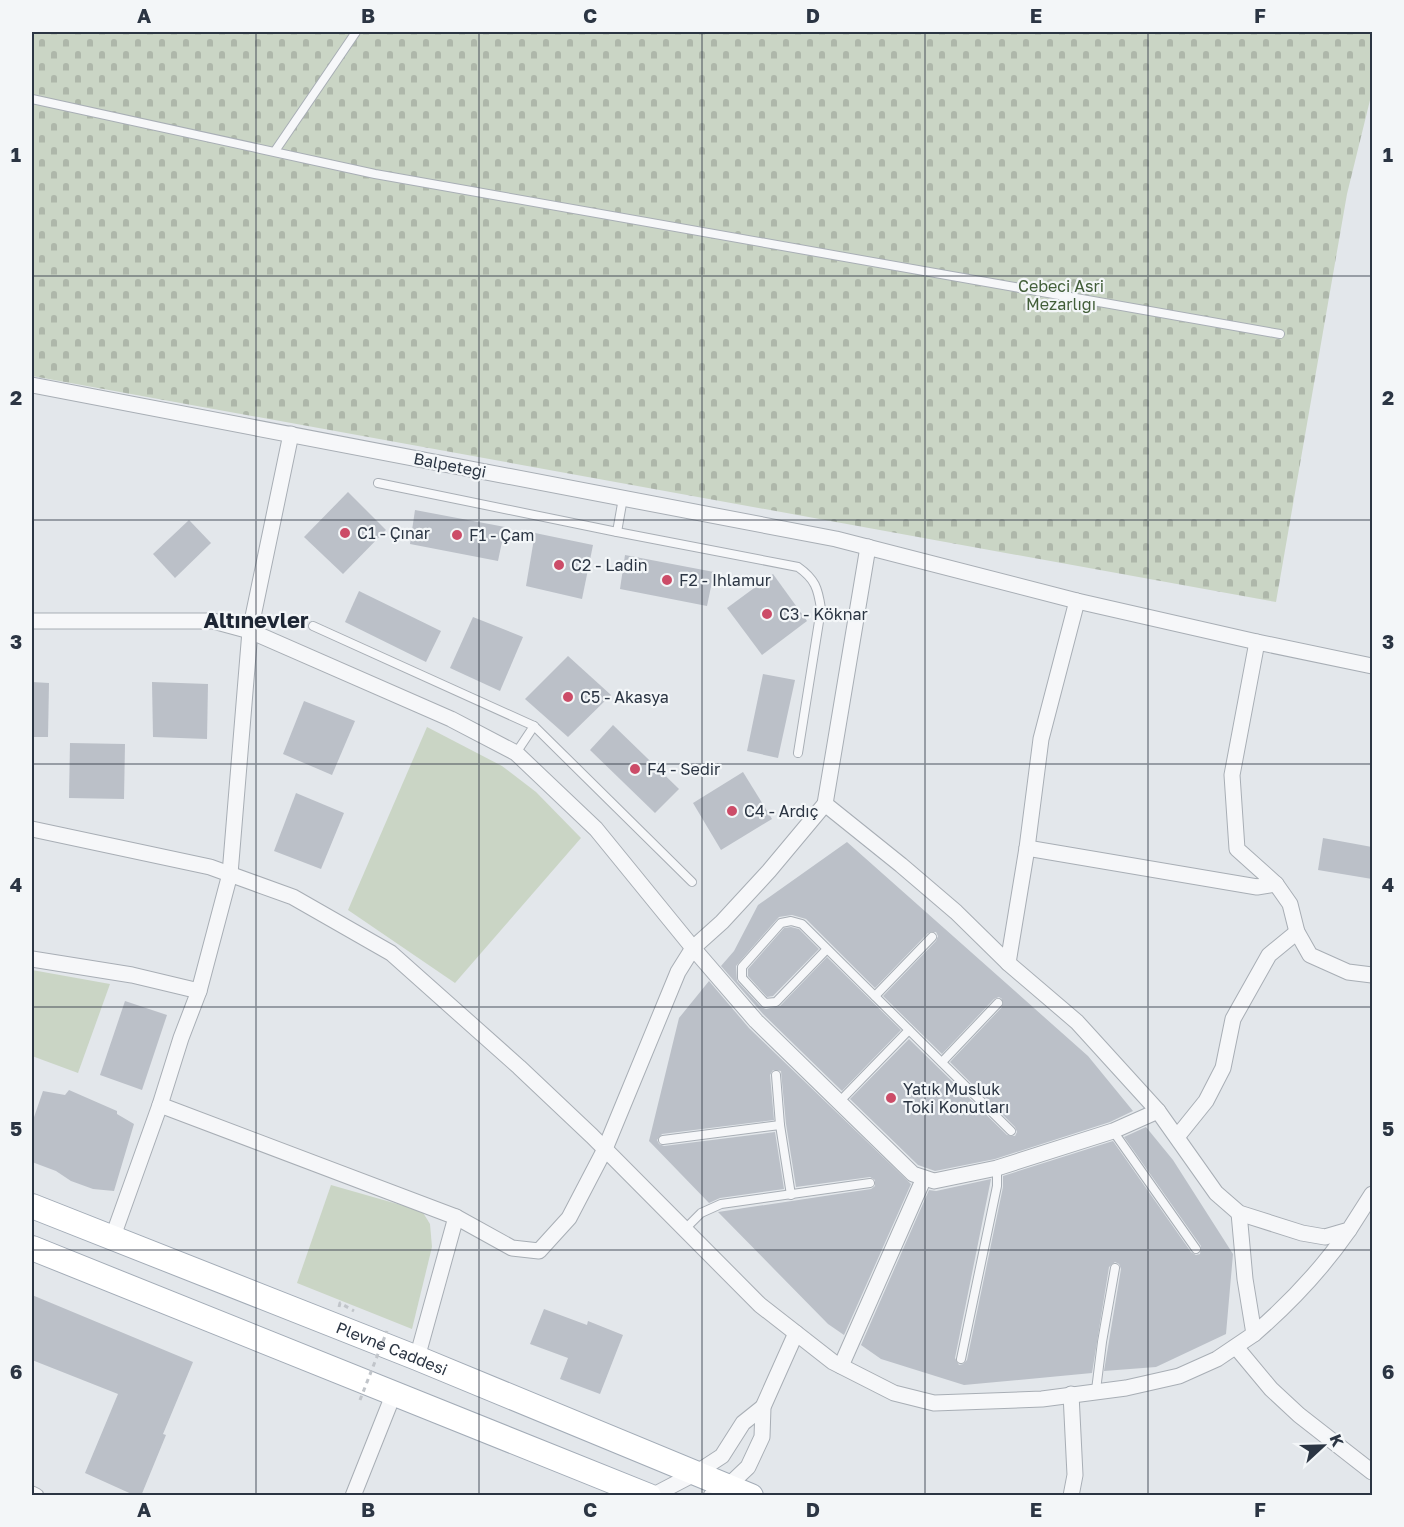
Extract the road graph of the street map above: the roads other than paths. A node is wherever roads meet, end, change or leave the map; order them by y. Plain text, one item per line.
1 (356, 32) edge
2 (32, 99) edge
3 (275, 152) junction
4 (1280, 334) dead end
5 (32, 385) edge
6 (291, 435) junction
7 (378, 483) dead end
8 (623, 498) junction
9 (617, 532) junction
10 (868, 547) junction
11 (1077, 601) junction
12 (32, 621) edge
13 (313, 626) dead end
14 (250, 631) junction
15 (1257, 642) junction
16 (1372, 666) edge
17 (534, 726) junction
18 (516, 753) junction
19 (798, 753) dead end
20 (825, 804) junction
21 (32, 829) edge
22 (1027, 848) junction
23 (230, 874) junction
24 (692, 882) dead end
25 (1276, 884) junction
26 (1297, 932) junction
27 (932, 937) dead end
28 (693, 948) junction
29 (827, 949) junction
30 (32, 959) edge
31 (1008, 963) junction
32 (1372, 975) edge
33 (199, 991) junction
34 (874, 996) junction
35 (998, 1004) dead end
36 (909, 1030) junction
37 (942, 1062) junction
38 (776, 1076) dead end
39 (838, 1102) junction
40 (160, 1105) junction
41 (1158, 1111) junction
42 (780, 1125) junction
43 (1011, 1131) dead end
44 (1113, 1131) junction
45 (1177, 1137) junction
46 (663, 1140) dead end
47 (605, 1149) junction
48 (998, 1168) junction
49 (924, 1178) junction
50 (870, 1183) dead end
51 (1372, 1194) edge
52 (790, 1195) junction
53 (32, 1206) edge
54 (1239, 1214) junction
55 (456, 1217) junction
56 (685, 1229) junction
57 (1349, 1230) junction
58 (112, 1239) junction
59 (32, 1248) edge
60 (1196, 1249) dead end
61 (1115, 1268) dead end
62 (796, 1333) junction
63 (1254, 1334) junction
64 (1236, 1347) junction
65 (417, 1358) junction
66 (961, 1359) dead end
67 (841, 1366) junction
68 (1096, 1390) junction
69 (394, 1393) junction
70 (1071, 1394) junction
71 (763, 1407) junction
72 (1372, 1472) edge
73 (696, 1473) junction
74 (719, 1491) edge
75 (353, 1496) edge
76 (651, 1496) edge
77 (751, 1496) edge
78 (1071, 1496) edge

1 - 3 lane
2 - 3 lane
3 - 4 lane
5 - 6 street, Balpeteği
6 - 8 street, Balpeteği
6 - 14 street
7 - 9 lane
8 - 9 lane
8 - 10 street, Balpeteği
9 - 19 lane
10 - 11 street, Balpeteği
10 - 20 street
11 - 15 street, Balpeteği
11 - 22 street
12 - 14 street
13 - 17 lane
14 - 18 street
14 - 23 street
15 - 16 street, Balpeteği
15 - 25 street
17 - 18 lane
17 - 24 lane
18 - 28 street
20 - 28 street
20 - 31 street
21 - 23 street
22 - 25 street
22 - 31 street
23 - 33 street
23 - 47 street
25 - 26 street
26 - 32 street
26 - 45 street
27 - 34 lane
28 - 39 street
28 - 47 street
29 - 29 lane
29 - 34 lane
30 - 33 street
31 - 41 street
33 - 40 street
34 - 36 lane
35 - 37 lane
36 - 37 lane
36 - 39 lane
37 - 43 lane
38 - 42 lane
39 - 49 street
40 - 55 street
40 - 58 street
41 - 44 street
41 - 45 street
42 - 46 lane
42 - 52 lane
44 - 48 street
44 - 60 lane
45 - 54 street
47 - 55 street
47 - 56 street
48 - 49 street
48 - 66 lane
49 - 67 street
50 - 52 lane
51 - 57 street
52 - 56 lane
53 - 58 main road, Plevne Caddesi
54 - 57 street
54 - 63 street
55 - 65 street
56 - 62 street
57 - 63 street
58 - 65 main road, Plevne Caddesi
59 - 69 main road
61 - 68 lane
62 - 67 street
62 - 71 street
63 - 64 street
64 - 68 street
64 - 72 street
65 - 73 main road, Plevne Caddesi
67 - 70 street
68 - 70 street
69 - 75 street
69 - 76 main road
70 - 78 street
71 - 73 street
71 - 74 street
73 - 74 main road, Plevne Caddesi
73 - 76 street
74 - 77 main road, Plevne Caddesi

